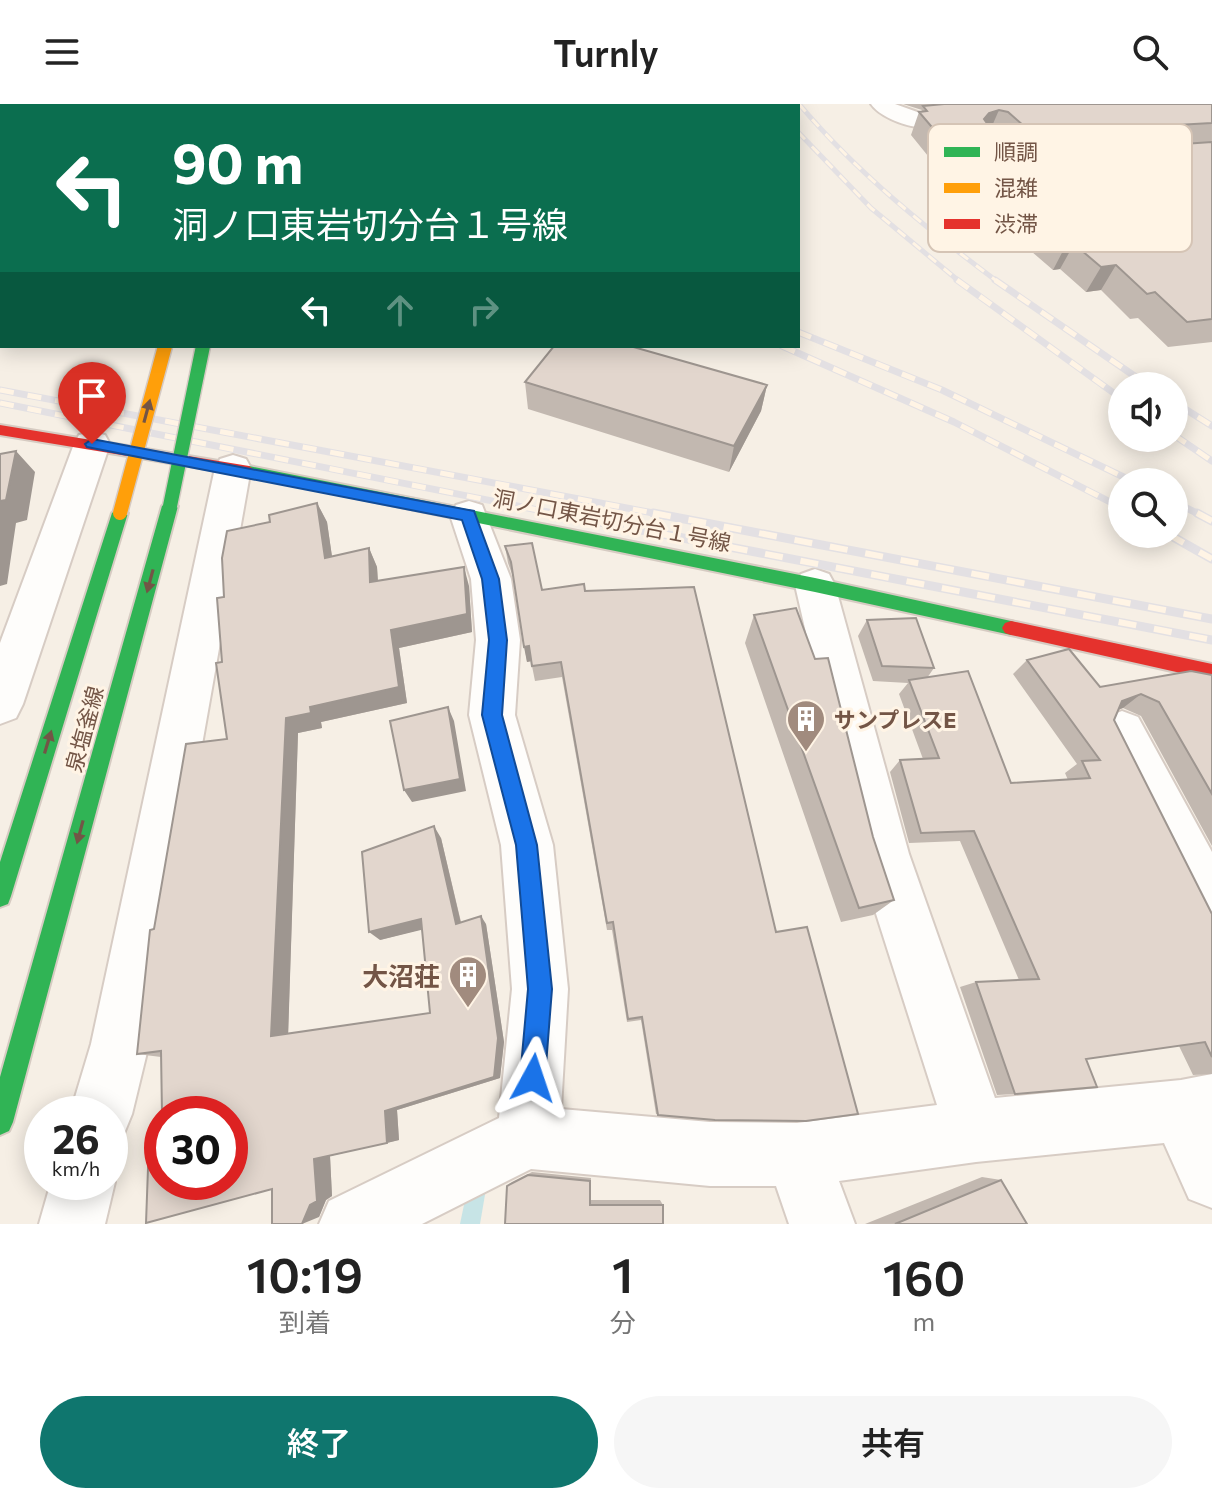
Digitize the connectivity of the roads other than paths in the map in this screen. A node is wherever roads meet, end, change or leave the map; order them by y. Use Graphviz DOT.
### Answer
graph roads {
  1 [pos="882,104"];
  2 [pos="991,113"];
  3 [pos="1192,155"];
  4 [pos="1212,155"];
  5 [pos="164,348"];
  6 [pos="203,348"];
  7 [pos="0,430"];
  8 [pos="92,444"];
  9 [pos="233,468"];
  10 [pos="469,515"];
  11 [pos="815,585"];
  12 [pos="8,656"];
  13 [pos="1212,672"];
  14 [pos="0,704"];
  15 [pos="1122,732"];
  16 [pos="0,896"];
  17 [pos="1212,906"];
  18 [pos="106,1096"];
  19 [pos="1196,1108"];
  20 [pos="0,1122"];
  21 [pos="976,1131"];
  22 [pos="528,1137"];
  23 [pos="797,1155"];
  24 [pos="1212,1176"];
  25 [pos="78,1200"];
  26 [pos="72,1224"];
  27 [pos="352,1224"];
  28 [pos="822,1224"];
  1 -- 2 [label="street"];
  3 -- 4 [label="street"];
  16 -- 5 [label="main road, 泉塩釜線, one-way, bridge"];
  6 -- 20 [label="main road, 泉塩釜線, one-way, bridge"];
  7 -- 8 [label="main road, 洞ノ口東岩切分台１号線"];
  8 -- 9 [label="main road, 洞ノ口東岩切分台１号線"];
  8 -- 12 [label="street"];
  9 -- 10 [label="main road, 洞ノ口東岩切分台１号線"];
  9 -- 18 [label="street"];
  10 -- 11 [label="main road, 洞ノ口東岩切分台１号線"];
  10 -- 22 [label="street"];
  11 -- 13 [label="main road, 洞ノ口東岩切分台１号線"];
  11 -- 21 [label="street"];
  12 -- 14 [label="street"];
  15 -- 17 [label="street"];
  19 -- 21 [label="street"];
  19 -- 24 [label="street"];
  21 -- 23 [label="street"];
  22 -- 23 [label="street"];
  22 -- 27 [label="street"];
  23 -- 28 [label="street"];
  25 -- 26 [label="street"];
}
